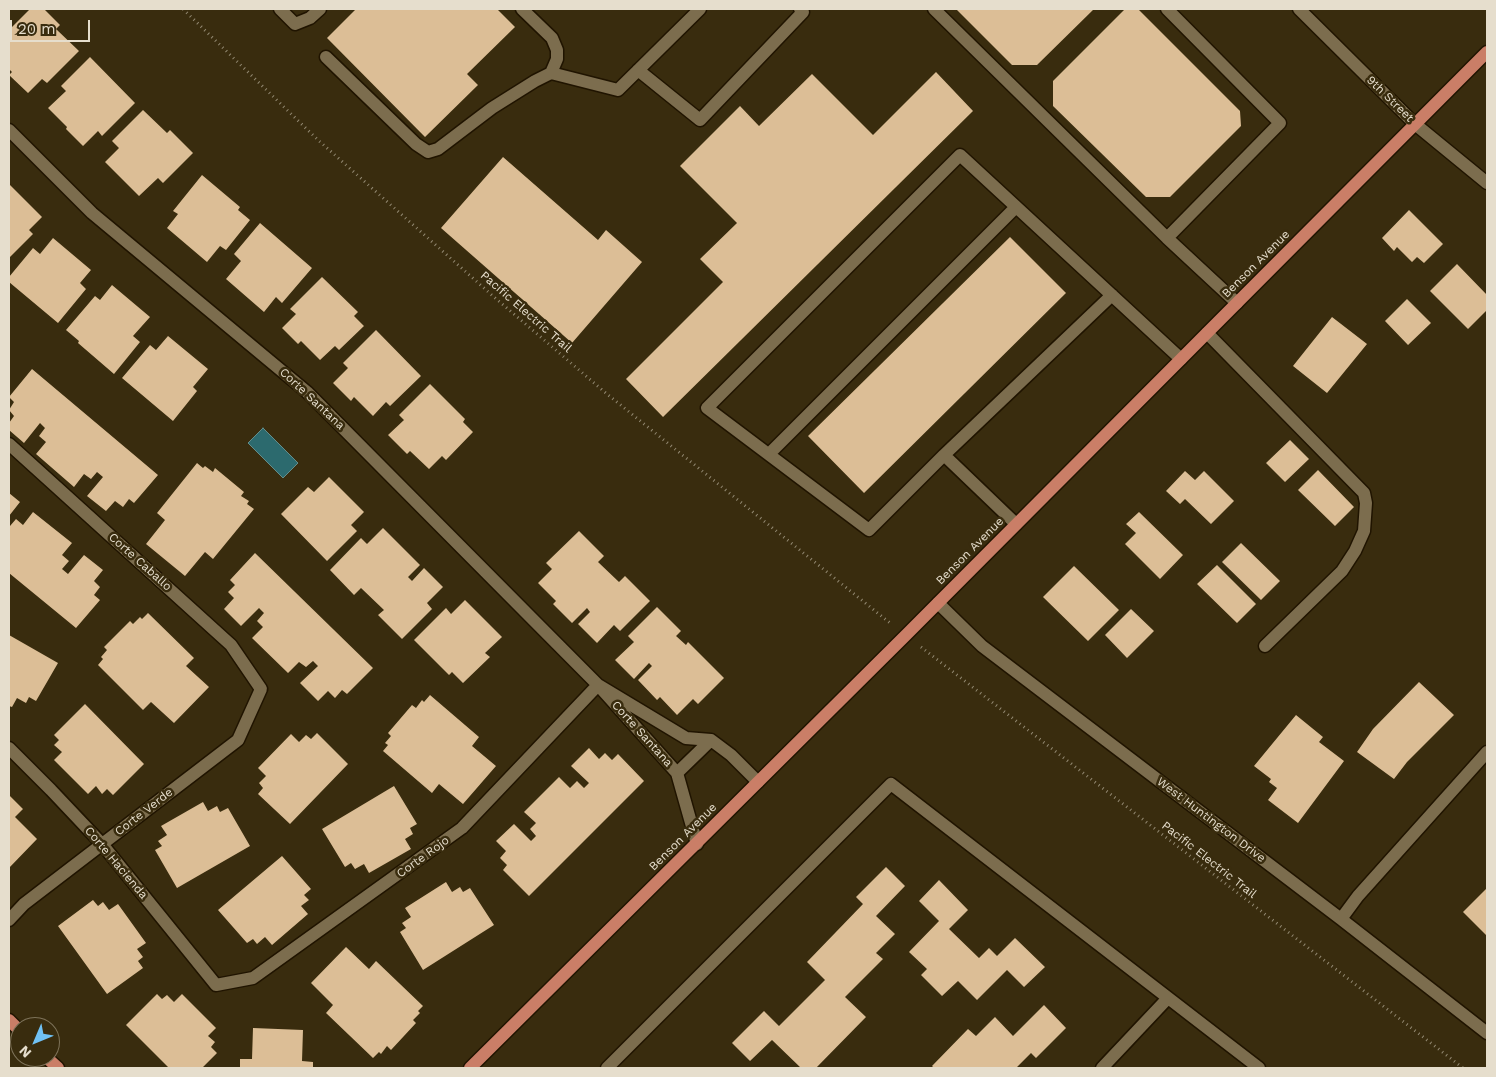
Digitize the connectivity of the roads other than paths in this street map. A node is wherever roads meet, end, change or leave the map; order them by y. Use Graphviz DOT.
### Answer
graph roads {
  1 [pos="280,9"];
  2 [pos="320,9"];
  3 [pos="522,9"];
  4 [pos="700,9"];
  5 [pos="800,9"];
  6 [pos="934,9"];
  7 [pos="1167,9"];
  8 [pos="1299,9"];
  9 [pos="1487,52"];
  10 [pos="326,58"];
  11 [pos="638,70"];
  12 [pos="551,73"];
  13 [pos="1415,124"];
  14 [pos="9,130"];
  15 [pos="1487,183"];
  16 [pos="1016,207"];
  17 [pos="1167,238"];
  18 [pos="1112,295"];
  19 [pos="1237,303"];
  20 [pos="1207,333"];
  21 [pos="1181,359"];
  22 [pos="9,444"];
  23 [pos="769,454"];
  24 [pos="944,455"];
  25 [pos="1016,524"];
  26 [pos="938,603"];
  27 [pos="1265,646"];
  28 [pos="598,685"];
  29 [pos="262,689"];
  30 [pos="711,740"];
  31 [pos="9,748"];
  32 [pos="1487,752"];
  33 [pos="677,773"];
  34 [pos="758,782"];
  35 [pos="102,844"];
  36 [pos="697,844"];
  37 [pos="1341,919"];
  38 [pos="9,920"];
  39 [pos="216,985"];
  40 [pos="1168,998"];
  41 [pos="1487,1033"];
  42 [pos="470,1068"];
  43 [pos="607,1068"];
  44 [pos="1102,1068"];
  45 [pos="1258,1068"];
  1 -- 2 [label="street"];
  3 -- 12 [label="street"];
  4 -- 11 [label="street"];
  5 -- 11 [label="street"];
  6 -- 17 [label="street"];
  7 -- 17 [label="street"];
  8 -- 13 [label="street, 9th Street"];
  9 -- 13 [label="main road, Benson Avenue"];
  10 -- 12 [label="street"];
  11 -- 12 [label="street"];
  13 -- 15 [label="street, 9th Street"];
  13 -- 19 [label="main road, Benson Avenue"];
  14 -- 28 [label="street, Corte Santana"];
  16 -- 18 [label="street"];
  16 -- 23 [label="street"];
  16 -- 23 [label="street"];
  17 -- 19 [label="street"];
  18 -- 21 [label="street"];
  18 -- 24 [label="street"];
  19 -- 20 [label="main road, Benson Avenue"];
  20 -- 21 [label="main road, Benson Avenue"];
  20 -- 27 [label="street"];
  21 -- 25 [label="main road, Benson Avenue"];
  22 -- 29 [label="street, Corte Caballo"];
  23 -- 24 [label="street"];
  24 -- 25 [label="street"];
  25 -- 26 [label="main road, Benson Avenue"];
  26 -- 34 [label="main road, Benson Avenue"];
  26 -- 37 [label="street, West Huntington Drive"];
  28 -- 30 [label="street, Corte Santana"];
  28 -- 33 [label="street, Corte Santana"];
  28 -- 39 [label="street, Corte Rojo"];
  29 -- 35 [label="street, Corte Verde"];
  30 -- 33 [label="street"];
  30 -- 34 [label="street"];
  31 -- 35 [label="street, Corte Hacienda"];
  32 -- 37 [label="street"];
  33 -- 36 [label="street, Corte Santana"];
  34 -- 36 [label="main road, Benson Avenue"];
  35 -- 38 [label="street, Corte Verde"];
  35 -- 39 [label="street, Corte Hacienda"];
  36 -- 42 [label="main road, Benson Avenue"];
  37 -- 41 [label="street, West Huntington Drive"];
  40 -- 43 [label="street"];
  40 -- 44 [label="street"];
  40 -- 45 [label="street"];
}
